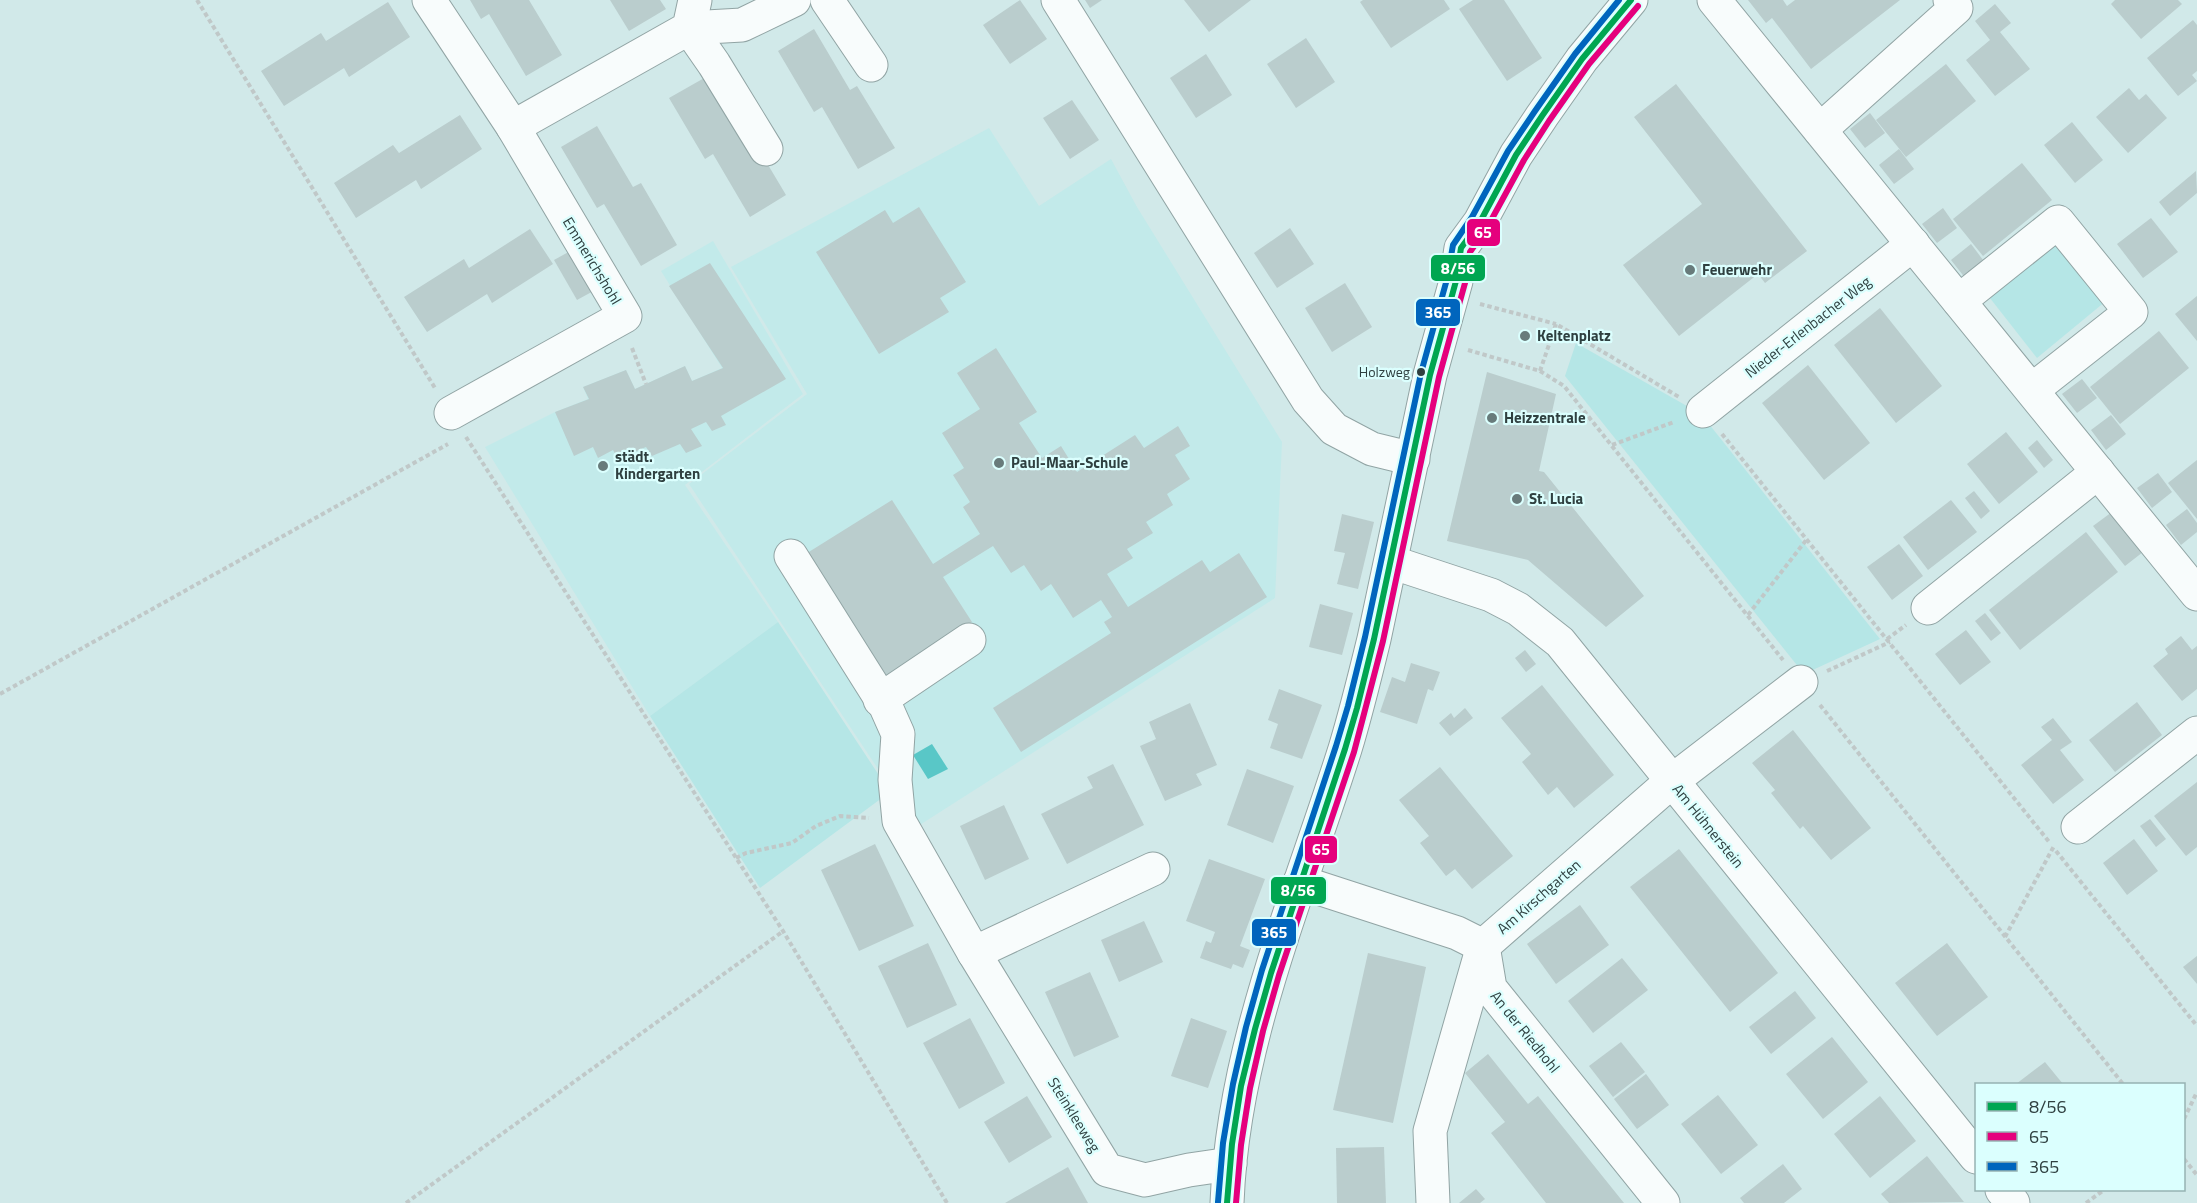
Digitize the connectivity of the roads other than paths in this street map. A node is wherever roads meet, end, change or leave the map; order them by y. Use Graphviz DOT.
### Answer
graph roads {
  1 [pos="429,0"];
  2 [pos="795,0"];
  3 [pos="827,0"];
  4 [pos="1058,0"];
  5 [pos="1631,0"];
  6 [pos="1714,0"];
  7 [pos="1950,0"];
  8 [pos="692,14"];
  9 [pos="871,65"];
  10 [pos="513,127"];
  11 [pos="1820,130"];
  12 [pos="766,149"];
  13 [pos="1913,244"];
  14 [pos="1959,301"];
  15 [pos="2032,390"];
  16 [pos="1703,411"];
  17 [pos="458,423"];
  18 [pos="1413,459"];
  19 [pos="2097,472"];
  20 [pos="792,556"];
  21 [pos="1391,562"];
  22 [pos="2192,578"];
  23 [pos="1928,608"];
  24 [pos="969,640"];
  25 [pos="1801,682"];
  26 [pos="880,700"];
  27 [pos="2197,733"];
  28 [pos="1672,781"];
  29 [pos="2078,827"];
  30 [pos="1153,869"];
  31 [pos="1300,882"];
  32 [pos="1483,946"];
  33 [pos="974,953"];
  34 [pos="1975,1156"];
  35 [pos="1230,1164"];
  36 [pos="2003,1191"];
  37 [pos="1227,1203"];
  38 [pos="1433,1203"];
  39 [pos="1664,1203"];
  40 [pos="2013,1203"];
  1 -- 10 [label="street, Emmerichshohl"];
  2 -- 8 [label="street"];
  3 -- 9 [label="street"];
  4 -- 18 [label="street"];
  5 -- 18 [label="street"];
  6 -- 11 [label="street"];
  7 -- 11 [label="street"];
  8 -- 10 [label="street"];
  8 -- 12 [label="street"];
  10 -- 17 [label="street, Emmerichshohl"];
  11 -- 13 [label="street"];
  13 -- 14 [label="street"];
  13 -- 16 [label="street, Nieder-Erlenbacher Weg"];
  14 -- 15 [label="street"];
  14 -- 15 [label="street"];
  15 -- 19 [label="street"];
  18 -- 21 [label="street"];
  19 -- 22 [label="street"];
  19 -- 23 [label="street"];
  20 -- 26 [label="street"];
  21 -- 28 [label="street, Am Hühnerstein"];
  21 -- 31 [label="street"];
  24 -- 26 [label="street"];
  25 -- 28 [label="street, Am Kirschgarten"];
  26 -- 33 [label="street, Steinkleeweg"];
  27 -- 29 [label="street"];
  28 -- 32 [label="street, Am Kirschgarten"];
  28 -- 34 [label="street, Am Hühnerstein"];
  30 -- 33 [label="street"];
  31 -- 32 [label="street"];
  31 -- 35 [label="street"];
  32 -- 38 [label="street, Am Kirschgarten"];
  32 -- 39 [label="street, An der Riedhohl"];
  33 -- 35 [label="street, Steinkleeweg"];
  35 -- 37 [label="street"];
  36 -- 40 [label="street"];
}
